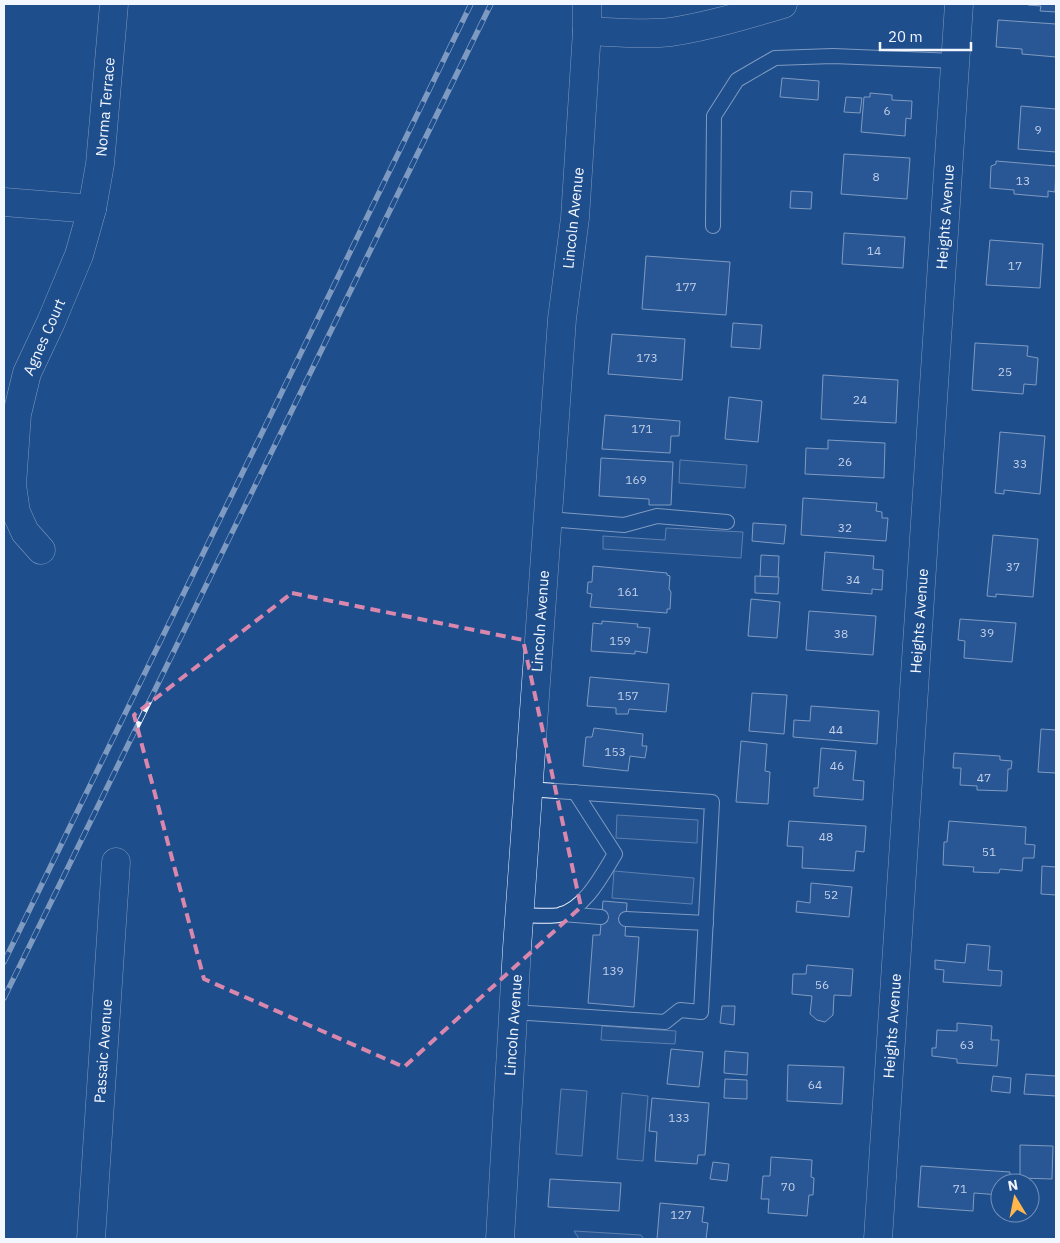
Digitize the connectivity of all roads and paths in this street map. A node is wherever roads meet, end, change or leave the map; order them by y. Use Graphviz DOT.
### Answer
graph roads {
  1 [pos="114,4"];
  2 [pos="587,4"];
  3 [pos="783,4"];
  4 [pos="959,4"];
  5 [pos="587,31"];
  6 [pos="955,61"];
  7 [pos="4,202"];
  8 [pos="92,209"];
  9 [pos="713,226"];
  10 [pos="548,519"];
  11 [pos="727,522"];
  12 [pos="41,550"];
  13 [pos="528,789"];
  14 [pos="576,792"];
  15 [pos="116,862"];
  16 [pos="520,914"];
  17 [pos="562,914"];
  18 [pos="601,917"];
  19 [pos="626,919"];
  20 [pos="706,924"];
  21 [pos="513,1012"];
  22 [pos="91,1239"];
  23 [pos="500,1239"];
  24 [pos="878,1239"];
  1 -- 8 [label="street, Norma Terrace"];
  2 -- 5 [label="street, Lincoln Avenue"];
  3 -- 5 [label="street"];
  4 -- 6 [label="street, Heights Avenue"];
  5 -- 10 [label="street, Lincoln Avenue"];
  6 -- 9 [label="lane"];
  6 -- 24 [label="street, Heights Avenue"];
  7 -- 8 [label="street"];
  8 -- 12 [label="street, Agnes Court"];
  10 -- 11 [label="lane"];
  10 -- 13 [label="street, Lincoln Avenue"];
  13 -- 14 [label="lane"];
  13 -- 16 [label="street, Lincoln Avenue"];
  14 -- 17 [label="lane"];
  14 -- 20 [label="lane"];
  15 -- 22 [label="street, Passaic Avenue"];
  16 -- 17 [label="lane"];
  16 -- 21 [label="street, Lincoln Avenue"];
  17 -- 18 [label="lane"];
  19 -- 20 [label="lane"];
  20 -- 21 [label="lane"];
  21 -- 23 [label="street, Lincoln Avenue"];
}
